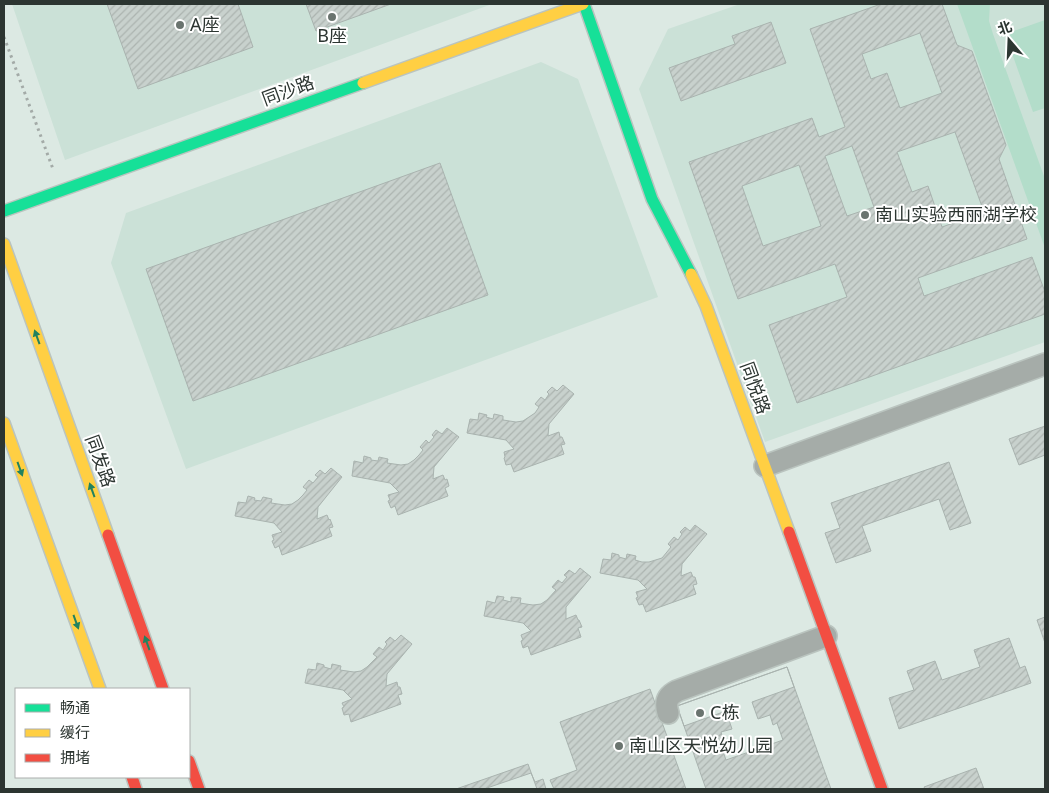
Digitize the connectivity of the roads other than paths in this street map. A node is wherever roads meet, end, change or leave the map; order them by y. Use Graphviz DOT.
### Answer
graph roads {
  1 [pos="584,4"];
  2 [pos="4,211"];
  3 [pos="4,244"];
  4 [pos="1045,364"];
  5 [pos="4,423"];
  6 [pos="765,466"];
  7 [pos="826,636"];
  8 [pos="100,688"];
  9 [pos="163,688"];
  10 [pos="668,713"];
  11 [pos="190,764"];
  12 [pos="199,789"];
  13 [pos="882,789"];
  1 -- 2 [label="street, 同沙路"];
  1 -- 6 [label="street, 同悦路"];
  9 -- 3 [label="street, 同发路, one-way"];
  4 -- 6 [label="street"];
  5 -- 8 [label="street, one-way"];
  6 -- 7 [label="street, 同悦路"];
  7 -- 10 [label="street"];
  7 -- 13 [label="street, 同悦路"];
  11 -- 12 [label="street"];
}
